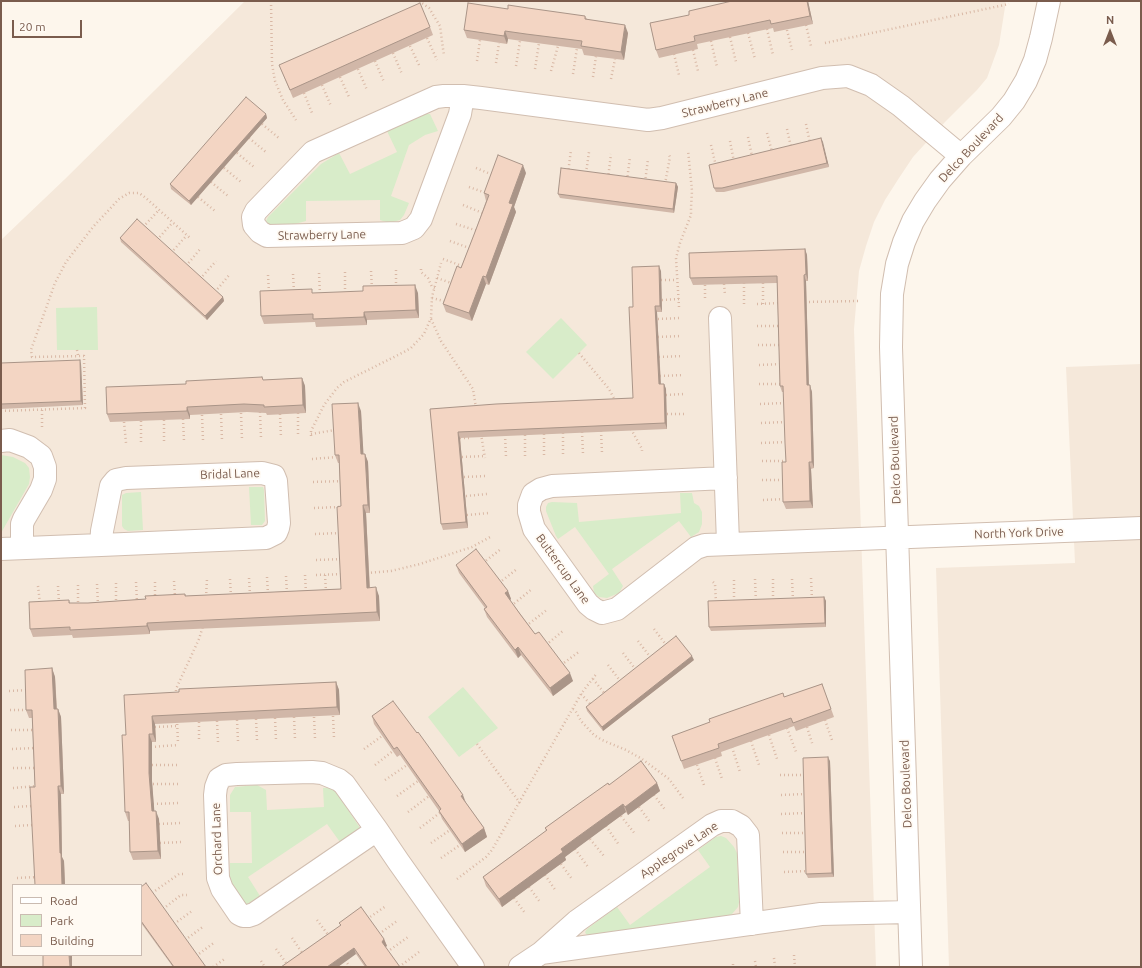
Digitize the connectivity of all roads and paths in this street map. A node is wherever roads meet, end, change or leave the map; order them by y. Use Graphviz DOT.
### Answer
graph roads {
  1 [pos="271,1"];
  2 [pos="419,1"];
  3 [pos="1049,1"];
  4 [pos="1009,4"];
  5 [pos="806,25"];
  6 [pos="767,29"];
  7 [pos="787,30"];
  8 [pos="748,33"];
  9 [pos="730,37"];
  10 [pos="427,38"];
  11 [pos="480,40"];
  12 [pos="520,41"];
  13 [pos="711,41"];
  14 [pos="499,43"];
  15 [pos="539,43"];
  16 [pos="825,43"];
  17 [pos="410,46"];
  18 [pos="558,46"];
  19 [pos="811,46"];
  20 [pos="577,48"];
  21 [pos="693,50"];
  22 [pos="792,50"];
  23 [pos="393,54"];
  24 [pos="674,54"];
  25 [pos="773,55"];
  26 [pos="444,56"];
  27 [pos="596,56"];
  28 [pos="614,58"];
  29 [pos="754,58"];
  30 [pos="437,60"];
  31 [pos="375,61"];
  32 [pos="477,61"];
  33 [pos="736,62"];
  34 [pos="496,63"];
  35 [pos="516,66"];
  36 [pos="420,67"];
  37 [pos="717,67"];
  38 [pos="358,69"];
  39 [pos="535,69"];
  40 [pos="551,71"];
  41 [pos="698,71"];
  42 [pos="402,74"];
  43 [pos="573,74"];
  44 [pos="679,75"];
  45 [pos="340,77"];
  46 [pos="593,77"];
  47 [pos="611,79"];
  48 [pos="384,82"];
  49 [pos="322,85"];
  50 [pos="367,90"];
  51 [pos="304,93"];
  52 [pos="463,96"];
  53 [pos="349,97"];
  54 [pos="331,106"];
  55 [pos="312,113"];
  56 [pos="296,120"];
  57 [pos="262,124"];
  58 [pos="806,124"];
  59 [pos="787,129"];
  60 [pos="767,133"];
  61 [pos="748,137"];
  62 [pos="250,138"];
  63 [pos="280,139"];
  64 [pos="730,141"];
  65 [pos="711,145"];
  66 [pos="811,145"];
  67 [pos="792,149"];
  68 [pos="571,150"];
  69 [pos="688,150"];
  70 [pos="589,152"];
  71 [pos="237,153"];
  72 [pos="267,153"];
  73 [pos="611,154"];
  74 [pos="772,154"];
  75 [pos="669,155"];
  76 [pos="962,156"];
  77 [pos="630,157"];
  78 [pos="648,159"];
  79 [pos="753,159"];
  80 [pos="735,163"];
  81 [pos="254,167"];
  82 [pos="224,168"];
  83 [pos="476,168"];
  84 [pos="717,168"];
  85 [pos="568,173"];
  86 [pos="496,176"];
  87 [pos="586,176"];
  88 [pos="608,178"];
  89 [pos="627,181"];
  90 [pos="211,182"];
  91 [pos="241,182"];
  92 [pos="645,183"];
  93 [pos="664,185"];
  94 [pos="469,187"];
  95 [pos="489,195"];
  96 [pos="228,196"];
  97 [pos="198,197"];
  98 [pos="463,205"];
  99 [pos="159,210"];
  100 [pos="215,211"];
  101 [pos="488,215"];
  102 [pos="173,222"];
  103 [pos="456,224"];
  104 [pos="143,227"];
  105 [pos="481,232"];
  106 [pos="187,235"];
  107 [pos="190,238"];
  108 [pos="158,240"];
  109 [pos="450,241"];
  110 [pos="202,248"];
  111 [pos="474,250"];
  112 [pos="171,253"];
  113 [pos="443,259"];
  114 [pos="216,261"];
  115 [pos="442,263"];
  116 [pos="186,266"];
  117 [pos="468,268"];
  118 [pos="421,269"];
  119 [pos="396,270"];
  120 [pos="371,271"];
  121 [pos="345,272"];
  122 [pos="319,273"];
  123 [pos="230,274"];
  124 [pos="293,274"];
  125 [pos="268,275"];
  126 [pos="437,278"];
  127 [pos="200,279"];
  128 [pos="661,280"];
  129 [pos="678,280"];
  130 [pos="744,283"];
  131 [pos="763,283"];
  132 [pos="456,285"];
  133 [pos="705,285"];
  134 [pos="435,288"];
  135 [pos="214,292"];
  136 [pos="372,294"];
  137 [pos="397,294"];
  138 [pos="294,298"];
  139 [pos="432,298"];
  140 [pos="269,299"];
  141 [pos="679,299"];
  142 [pos="346,300"];
  143 [pos="662,300"];
  144 [pos="320,301"];
  145 [pos="859,301"];
  146 [pos="449,303"];
  147 [pos="783,303"];
  148 [pos="802,303"];
  149 [pos="744,304"];
  150 [pos="757,304"];
  151 [pos="763,304"];
  152 [pos="679,307"];
  153 [pos="713,312"];
  154 [pos="431,318"];
  155 [pos="658,318"];
  156 [pos="680,318"];
  157 [pos="757,326"];
  158 [pos="781,326"];
  159 [pos="681,336"];
  160 [pos="658,337"];
  161 [pos="758,345"];
  162 [pos="781,345"];
  163 [pos="77,350"];
  164 [pos="580,353"];
  165 [pos="78,356"];
  166 [pos="683,356"];
  167 [pos="659,357"];
  168 [pos="782,364"];
  169 [pos="758,365"];
  170 [pos="684,375"];
  171 [pos="660,376"];
  172 [pos="759,384"];
  173 [pos="782,384"];
  174 [pos="685,394"];
  175 [pos="666,395"];
  176 [pos="786,403"];
  177 [pos="618,404"];
  178 [pos="760,404"];
  179 [pos="42,410"];
  180 [pos="1,411"];
  181 [pos="477,411"];
  182 [pos="260,412"];
  183 [pos="241,413"];
  184 [pos="221,414"];
  185 [pos="280,414"];
  186 [pos="298,414"];
  187 [pos="667,414"];
  188 [pos="687,414"];
  189 [pos="202,415"];
  190 [pos="183,419"];
  191 [pos="164,420"];
  192 [pos="141,421"];
  193 [pos="124,422"];
  194 [pos="787,422"];
  195 [pos="628,423"];
  196 [pos="760,423"];
  197 [pos="336,430"];
  198 [pos="480,431"];
  199 [pos="601,431"];
  200 [pos="582,432"];
  201 [pos="563,433"];
  202 [pos="41,434"];
  203 [pos="524,434"];
  204 [pos="544,434"];
  205 [pos="505,435"];
  206 [pos="298,437"];
  207 [pos="481,437"];
  208 [pos="261,438"];
  209 [pos="280,438"];
  210 [pos="460,438"];
  211 [pos="242,439"];
  212 [pos="203,440"];
  213 [pos="222,440"];
  214 [pos="1,441"];
  215 [pos="184,441"];
  216 [pos="164,442"];
  217 [pos="787,442"];
  218 [pos="141,443"];
  219 [pos="761,443"];
  220 [pos="126,444"];
  221 [pos="642,451"];
  222 [pos="602,453"];
  223 [pos="583,454"];
  224 [pos="563,455"];
  225 [pos="525,456"];
  226 [pos="544,456"];
  227 [pos="337,457"];
  228 [pos="506,457"];
  229 [pos="462,458"];
  230 [pos="312,459"];
  231 [pos="762,461"];
  232 [pos="788,461"];
  233 [pos="486,476"];
  234 [pos="464,477"];
  235 [pos="726,478"];
  236 [pos="762,480"];
  237 [pos="785,480"];
  238 [pos="343,481"];
  239 [pos="313,482"];
  240 [pos="488,494"];
  241 [pos="466,496"];
  242 [pos="763,500"];
  243 [pos="786,500"];
  244 [pos="344,507"];
  245 [pos="314,508"];
  246 [pos="489,513"];
  247 [pos="467,515"];
  248 [pos="1141,528"];
  249 [pos="341,533"];
  250 [pos="315,534"];
  251 [pos="492,536"];
  252 [pos="898,538"];
  253 [pos="728,543"];
  254 [pos="101,545"];
  255 [pos="11,549"];
  256 [pos="501,549"];
  257 [pos="343,559"];
  258 [pos="316,560"];
  259 [pos="483,563"];
  260 [pos="517,569"];
  261 [pos="364,573"];
  262 [pos="345,574"];
  263 [pos="305,575"];
  264 [pos="316,575"];
  265 [pos="325,575"];
  266 [pos="286,576"];
  267 [pos="267,577"];
  268 [pos="230,578"];
  269 [pos="249,578"];
  270 [pos="792,578"];
  271 [pos="811,578"];
  272 [pos="207,579"];
  273 [pos="755,579"];
  274 [pos="773,579"];
  275 [pos="734,580"];
  276 [pos="174,581"];
  277 [pos="136,582"];
  278 [pos="155,582"];
  279 [pos="713,582"];
  280 [pos="116,583"];
  281 [pos="498,583"];
  282 [pos="97,584"];
  283 [pos="78,585"];
  284 [pos="38,586"];
  285 [pos="58,586"];
  286 [pos="532,589"];
  287 [pos="206,598"];
  288 [pos="326,598"];
  289 [pos="306,599"];
  290 [pos="268,600"];
  291 [pos="287,600"];
  292 [pos="250,601"];
  293 [pos="231,602"];
  294 [pos="812,602"];
  295 [pos="175,603"];
  296 [pos="773,603"];
  297 [pos="793,603"];
  298 [pos="156,604"];
  299 [pos="756,604"];
  300 [pos="716,605"];
  301 [pos="734,605"];
  302 [pos="510,606"];
  303 [pos="137,608"];
  304 [pos="59,609"];
  305 [pos="117,609"];
  306 [pos="548,609"];
  307 [pos="40,610"];
  308 [pos="98,610"];
  309 [pos="78,611"];
  310 [pos="204,622"];
  311 [pos="526,626"];
  312 [pos="654,629"];
  313 [pos="564,630"];
  314 [pos="638,641"];
  315 [pos="546,645"];
  316 [pos="668,648"];
  317 [pos="580,650"];
  318 [pos="623,653"];
  319 [pos="652,660"];
  320 [pos="561,665"];
  321 [pos="608,665"];
  322 [pos="637,672"];
  323 [pos="597,674"];
  324 [pos="593,679"];
  325 [pos="622,684"];
  326 [pos="29,690"];
  327 [pos="9,691"];
  328 [pos="581,694"];
  329 [pos="607,696"];
  330 [pos="176,701"];
  331 [pos="593,707"];
  332 [pos="573,709"];
  333 [pos="10,710"];
  334 [pos="29,710"];
  335 [pos="177,714"];
  336 [pos="333,716"];
  337 [pos="314,717"];
  338 [pos="275,718"];
  339 [pos="294,718"];
  340 [pos="256,719"];
  341 [pos="237,720"];
  342 [pos="825,720"];
  343 [pos="217,721"];
  344 [pos="199,722"];
  345 [pos="177,726"];
  346 [pos="155,727"];
  347 [pos="806,727"];
  348 [pos="787,728"];
  349 [pos="11,730"];
  350 [pos="35,730"];
  351 [pos="769,735"];
  352 [pos="382,736"];
  353 [pos="315,738"];
  354 [pos="334,738"];
  355 [pos="295,739"];
  356 [pos="257,740"];
  357 [pos="276,740"];
  358 [pos="832,740"];
  359 [pos="238,741"];
  360 [pos="751,741"];
  361 [pos="200,742"];
  362 [pos="218,742"];
  363 [pos="477,744"];
  364 [pos="813,746"];
  365 [pos="151,747"];
  366 [pos="732,747"];
  367 [pos="36,748"];
  368 [pos="12,749"];
  369 [pos="364,749"];
  370 [pos="394,751"];
  371 [pos="796,752"];
  372 [pos="715,758"];
  373 [pos="777,759"];
  374 [pos="152,765"];
  375 [pos="179,765"];
  376 [pos="374,765"];
  377 [pos="407,765"];
  378 [pos="697,765"];
  379 [pos="759,765"];
  380 [pos="13,768"];
  381 [pos="37,768"];
  382 [pos="740,772"];
  383 [pos="804,775"];
  384 [pos="780,776"];
  385 [pos="722,779"];
  386 [pos="385,780"];
  387 [pos="418,780"];
  388 [pos="153,784"];
  389 [pos="179,784"];
  390 [pos="704,785"];
  391 [pos="38,786"];
  392 [pos="14,788"];
  393 [pos="781,794"];
  394 [pos="805,794"];
  395 [pos="654,795"];
  396 [pos="397,796"];
  397 [pos="429,796"];
  398 [pos="683,798"];
  399 [pos="520,803"];
  400 [pos="154,804"];
  401 [pos="180,804"];
  402 [pos="33,806"];
  403 [pos="14,807"];
  404 [pos="639,807"];
  405 [pos="666,811"];
  406 [pos="408,812"];
  407 [pos="441,812"];
  408 [pos="806,813"];
  409 [pos="781,814"];
  410 [pos="621,816"];
  411 [pos="650,822"];
  412 [pos="181,823"];
  413 [pos="159,824"];
  414 [pos="34,825"];
  415 [pos="15,826"];
  416 [pos="606,826"];
  417 [pos="420,828"];
  418 [pos="376,830"];
  419 [pos="450,830"];
  420 [pos="782,833"];
  421 [pos="806,833"];
  422 [pos="635,834"];
  423 [pos="590,838"];
  424 [pos="182,842"];
  425 [pos="160,843"];
  426 [pos="431,843"];
  427 [pos="460,845"];
  428 [pos="619,845"];
  429 [pos="575,849"];
  430 [pos="783,852"];
  431 [pos="807,852"];
  432 [pos="604,856"];
  433 [pos="442,858"];
  434 [pos="561,864"];
  435 [pos="588,867"];
  436 [pos="808,871"];
  437 [pos="784,872"];
  438 [pos="183,874"];
  439 [pos="545,875"];
  440 [pos="38,877"];
  441 [pos="18,878"];
  442 [pos="457,879"];
  443 [pos="572,879"];
  444 [pos="529,887"];
  445 [pos="556,891"];
  446 [pos="152,893"];
  447 [pos="187,895"];
  448 [pos="514,898"];
  449 [pos="540,902"];
  450 [pos="386,906"];
  451 [pos="163,909"];
  452 [pos="192,910"];
  453 [pos="909,912"];
  454 [pos="525,913"];
  455 [pos="367,919"];
  456 [pos="317,920"];
  457 [pos="397,921"];
  458 [pos="577,921"];
  459 [pos="174,924"];
  460 [pos="752,924"];
  461 [pos="204,926"];
  462 [pos="378,934"];
  463 [pos="408,937"];
  464 [pos="292,938"];
  465 [pos="330,938"];
  466 [pos="185,940"];
  467 [pos="215,942"];
  468 [pos="587,948"];
  469 [pos="276,949"];
  470 [pos="387,952"];
  471 [pos="419,952"];
  472 [pos="541,953"];
  473 [pos="342,955"];
  474 [pos="794,955"];
  475 [pos="196,956"];
  476 [pos="226,958"];
  477 [pos="306,958"];
  478 [pos="774,958"];
  479 [pos="261,961"];
  480 [pos="755,961"];
  481 [pos="213,967"];
  482 [pos="265,967"];
  483 [pos="289,967"];
  484 [pos="350,967"];
  485 [pos="399,967"];
  486 [pos="473,967"];
  487 [pos="520,967"];
  488 [pos="756,967"];
  489 [pos="775,967"];
  490 [pos="795,967"];
  491 [pos="911,967"];
  1 -- 56 [label="path"];
  2 -- 26 [label="path"];
  3 -- 76 [label="street, Delco Boulevard"];
  4 -- 16 [label="path"];
  5 -- 19 [label="path"];
  6 -- 25 [label="path"];
  7 -- 22 [label="path"];
  8 -- 29 [label="path"];
  9 -- 33 [label="path"];
  10 -- 30 [label="path"];
  11 -- 32 [label="path"];
  12 -- 35 [label="path"];
  13 -- 37 [label="path"];
  14 -- 34 [label="path"];
  15 -- 39 [label="path"];
  17 -- 36 [label="path"];
  18 -- 40 [label="path"];
  20 -- 43 [label="path"];
  21 -- 41 [label="path"];
  23 -- 42 [label="path"];
  24 -- 44 [label="path"];
  27 -- 46 [label="path"];
  28 -- 47 [label="path"];
  31 -- 48 [label="path"];
  38 -- 50 [label="path"];
  45 -- 53 [label="path"];
  49 -- 54 [label="path"];
  51 -- 55 [label="path"];
  52 -- 52 [label="street, Strawberry Lane"];
  52 -- 76 [label="street, Strawberry Lane"];
  57 -- 63 [label="path"];
  58 -- 66 [label="path"];
  59 -- 67 [label="path"];
  60 -- 74 [label="path"];
  61 -- 79 [label="path"];
  62 -- 72 [label="path"];
  64 -- 80 [label="path"];
  65 -- 84 [label="path"];
  68 -- 85 [label="path"];
  69 -- 129 [label="path"];
  70 -- 87 [label="path"];
  71 -- 81 [label="path"];
  73 -- 88 [label="path"];
  75 -- 93 [label="path"];
  76 -- 252 [label="street, Delco Boulevard"];
  77 -- 89 [label="path"];
  78 -- 92 [label="path"];
  82 -- 91 [label="path"];
  83 -- 86 [label="path"];
  90 -- 96 [label="path"];
  94 -- 95 [label="path"];
  97 -- 100 [label="path"];
  98 -- 101 [label="path"];
  99 -- 102 [label="path"];
  99 -- 104 [label="path"];
  99 -- 165 [label="path"];
  102 -- 106 [label="path"];
  102 -- 108 [label="path"];
  103 -- 105 [label="path"];
  106 -- 107 [label="path"];
  106 -- 112 [label="path"];
  109 -- 111 [label="path"];
  110 -- 116 [label="path"];
  113 -- 117 [label="path"];
  114 -- 127 [label="path"];
  115 -- 126 [label="path"];
  118 -- 134 [label="path"];
  119 -- 137 [label="path"];
  120 -- 136 [label="path"];
  121 -- 142 [label="path"];
  122 -- 144 [label="path"];
  123 -- 135 [label="path"];
  124 -- 138 [label="path"];
  125 -- 140 [label="path"];
  126 -- 132 [label="path"];
  126 -- 134 [label="path"];
  128 -- 129 [label="path"];
  129 -- 141 [label="path"];
  130 -- 149 [label="path"];
  131 -- 151 [label="path"];
  133 -- 153 [label="path"];
  134 -- 139 [label="path"];
  139 -- 146 [label="path"];
  139 -- 154 [label="path"];
  141 -- 143 [label="path"];
  141 -- 152 [label="path"];
  145 -- 148 [label="path"];
  147 -- 151 [label="path"];
  150 -- 151 [label="path"];
  153 -- 235 [label="street"];
  154 -- 181 [label="path"];
  154 -- 197 [label="path"];
  155 -- 156 [label="path"];
  157 -- 158 [label="path"];
  159 -- 160 [label="path"];
  161 -- 162 [label="path"];
  163 -- 165 [label="path"];
  164 -- 177 [label="path"];
  165 -- 179 [label="path"];
  166 -- 167 [label="path"];
  168 -- 169 [label="path"];
  170 -- 171 [label="path"];
  172 -- 173 [label="path"];
  174 -- 175 [label="path"];
  176 -- 178 [label="path"];
  179 -- 180 [label="path"];
  179 -- 202 [label="path"];
  182 -- 208 [label="path"];
  183 -- 211 [label="path"];
  184 -- 213 [label="path"];
  185 -- 209 [label="path"];
  186 -- 206 [label="path"];
  187 -- 188 [label="path"];
  189 -- 212 [label="path"];
  190 -- 215 [label="path"];
  191 -- 216 [label="path"];
  192 -- 218 [label="path"];
  193 -- 220 [label="path"];
  194 -- 196 [label="path"];
  195 -- 221 [label="path"];
  198 -- 207 [label="path"];
  199 -- 222 [label="path"];
  200 -- 223 [label="path"];
  201 -- 224 [label="path"];
  203 -- 225 [label="path"];
  204 -- 226 [label="path"];
  205 -- 228 [label="path"];
  207 -- 210 [label="path"];
  207 -- 229 [label="path"];
  214 -- 255 [label="street"];
  217 -- 219 [label="path"];
  227 -- 230 [label="path"];
  231 -- 232 [label="path"];
  233 -- 234 [label="path"];
  235 -- 253 [label="street"];
  235 -- 253 [label="street, Buttercup Lane"];
  236 -- 237 [label="path"];
  238 -- 239 [label="path"];
  240 -- 241 [label="path"];
  242 -- 243 [label="path"];
  244 -- 245 [label="path"];
  246 -- 247 [label="path"];
  248 -- 252 [label="street, North York Drive"];
  249 -- 250 [label="path"];
  251 -- 261 [label="path"];
  252 -- 253 [label="street, Buttercup Lane"];
  252 -- 453 [label="street, Delco Boulevard"];
  254 -- 254 [label="street, Bridal Lane"];
  254 -- 255 [label="street, Bridal Lane"];
  256 -- 259 [label="path"];
  257 -- 258 [label="path"];
  260 -- 281 [label="path"];
  262 -- 265 [label="path"];
  263 -- 289 [label="path"];
  264 -- 265 [label="path"];
  265 -- 288 [label="path"];
  266 -- 291 [label="path"];
  267 -- 290 [label="path"];
  268 -- 293 [label="path"];
  269 -- 292 [label="path"];
  270 -- 297 [label="path"];
  271 -- 294 [label="path"];
  272 -- 287 [label="path"];
  273 -- 299 [label="path"];
  274 -- 296 [label="path"];
  275 -- 301 [label="path"];
  276 -- 295 [label="path"];
  277 -- 303 [label="path"];
  278 -- 298 [label="path"];
  279 -- 300 [label="path"];
  280 -- 305 [label="path"];
  282 -- 308 [label="path"];
  283 -- 309 [label="path"];
  284 -- 307 [label="path"];
  285 -- 304 [label="path"];
  286 -- 302 [label="path"];
  306 -- 311 [label="path"];
  310 -- 330 [label="path"];
  312 -- 316 [label="path"];
  313 -- 315 [label="path"];
  314 -- 319 [label="path"];
  317 -- 320 [label="path"];
  318 -- 322 [label="path"];
  321 -- 325 [label="path"];
  323 -- 324 [label="path"];
  324 -- 328 [label="path"];
  324 -- 329 [label="path"];
  326 -- 327 [label="path"];
  328 -- 331 [label="path"];
  328 -- 332 [label="path"];
  332 -- 398 [label="path"];
  332 -- 399 [label="path"];
  333 -- 334 [label="path"];
  335 -- 345 [label="path"];
  336 -- 354 [label="path"];
  337 -- 353 [label="path"];
  338 -- 357 [label="path"];
  339 -- 355 [label="path"];
  340 -- 356 [label="path"];
  341 -- 359 [label="path"];
  342 -- 358 [label="path"];
  343 -- 362 [label="path"];
  344 -- 361 [label="path"];
  345 -- 346 [label="path"];
  345 -- 365 [label="path"];
  347 -- 364 [label="path"];
  348 -- 371 [label="path"];
  349 -- 350 [label="path"];
  351 -- 373 [label="path"];
  352 -- 369 [label="path"];
  360 -- 379 [label="path"];
  363 -- 399 [label="path"];
  366 -- 382 [label="path"];
  367 -- 368 [label="path"];
  370 -- 376 [label="path"];
  372 -- 385 [label="path"];
  374 -- 375 [label="path"];
  377 -- 386 [label="path"];
  378 -- 390 [label="path"];
  380 -- 381 [label="path"];
  383 -- 384 [label="path"];
  387 -- 396 [label="path"];
  388 -- 389 [label="path"];
  391 -- 392 [label="path"];
  393 -- 394 [label="path"];
  395 -- 405 [label="path"];
  397 -- 406 [label="path"];
  399 -- 442 [label="path"];
  400 -- 401 [label="path"];
  402 -- 403 [label="path"];
  404 -- 411 [label="path"];
  407 -- 417 [label="path"];
  408 -- 409 [label="path"];
  410 -- 422 [label="path"];
  412 -- 413 [label="path"];
  414 -- 415 [label="path"];
  416 -- 428 [label="path"];
  418 -- 418 [label="street, Orchard Lane"];
  418 -- 486 [label="street, Orchard Lane"];
  419 -- 426 [label="path"];
  420 -- 421 [label="path"];
  423 -- 432 [label="path"];
  424 -- 425 [label="path"];
  427 -- 433 [label="path"];
  429 -- 435 [label="path"];
  430 -- 431 [label="path"];
  434 -- 443 [label="path"];
  436 -- 437 [label="path"];
  438 -- 446 [label="path"];
  439 -- 445 [label="path"];
  440 -- 441 [label="path"];
  444 -- 449 [label="path"];
  447 -- 451 [label="path"];
  448 -- 454 [label="path"];
  450 -- 455 [label="path"];
  452 -- 459 [label="path"];
  453 -- 460 [label="street, Applegrove Lane"];
  453 -- 491 [label="street, Delco Boulevard"];
  456 -- 465 [label="path"];
  457 -- 462 [label="path"];
  458 -- 460 [label="street, Applegrove Lane"];
  458 -- 468 [label="street"];
  458 -- 472 [label="street, Applegrove Lane"];
  460 -- 468 [label="street, Applegrove Lane"];
  461 -- 466 [label="path"];
  463 -- 470 [label="path"];
  464 -- 477 [label="path"];
  467 -- 475 [label="path"];
  468 -- 472 [label="street, Applegrove Lane"];
  469 -- 483 [label="path"];
  471 -- 485 [label="path"];
  472 -- 487 [label="street, Applegrove Lane"];
  473 -- 484 [label="path"];
  474 -- 490 [label="path"];
  476 -- 481 [label="path"];
  478 -- 489 [label="path"];
  479 -- 482 [label="path"];
  480 -- 488 [label="path"];
}
